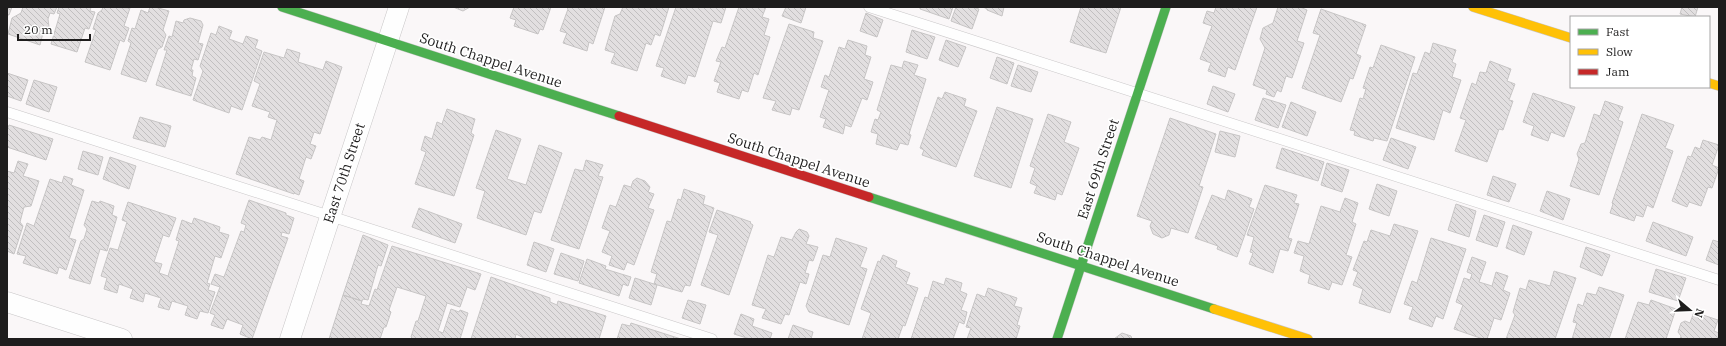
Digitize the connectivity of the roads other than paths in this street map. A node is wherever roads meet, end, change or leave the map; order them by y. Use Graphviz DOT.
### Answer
graph roads {
  1 [pos="282,7"];
  2 [pos="399,7"];
  3 [pos="869,7"];
  4 [pos="1166,7"];
  5 [pos="1473,7"];
  6 [pos="1570,38"];
  7 [pos="388,41"];
  8 [pos="1137,94"];
  9 [pos="7,112"];
  10 [pos="330,216"];
  11 [pos="1081,266"];
  12 [pos="1719,280"];
  13 [pos="7,302"];
  14 [pos="122,339"];
  15 [pos="290,339"];
  16 [pos="712,339"];
  17 [pos="1057,339"];
  18 [pos="1308,339"];
  1 -- 7 [label="street, South Chappel Avenue"];
  2 -- 7 [label="street, East 70th Street"];
  3 -- 8 [label="lane"];
  4 -- 8 [label="street, East 69th Street"];
  5 -- 6 [label="street"];
  7 -- 10 [label="street, East 70th Street"];
  7 -- 11 [label="street, South Chappel Avenue"];
  8 -- 11 [label="street, East 69th Street"];
  8 -- 12 [label="lane"];
  9 -- 10 [label="lane"];
  10 -- 15 [label="street, East 70th Street"];
  10 -- 16 [label="lane"];
  11 -- 17 [label="street, East 69th Street"];
  11 -- 18 [label="street, South Chappel Avenue"];
  13 -- 14 [label="street"];
}
